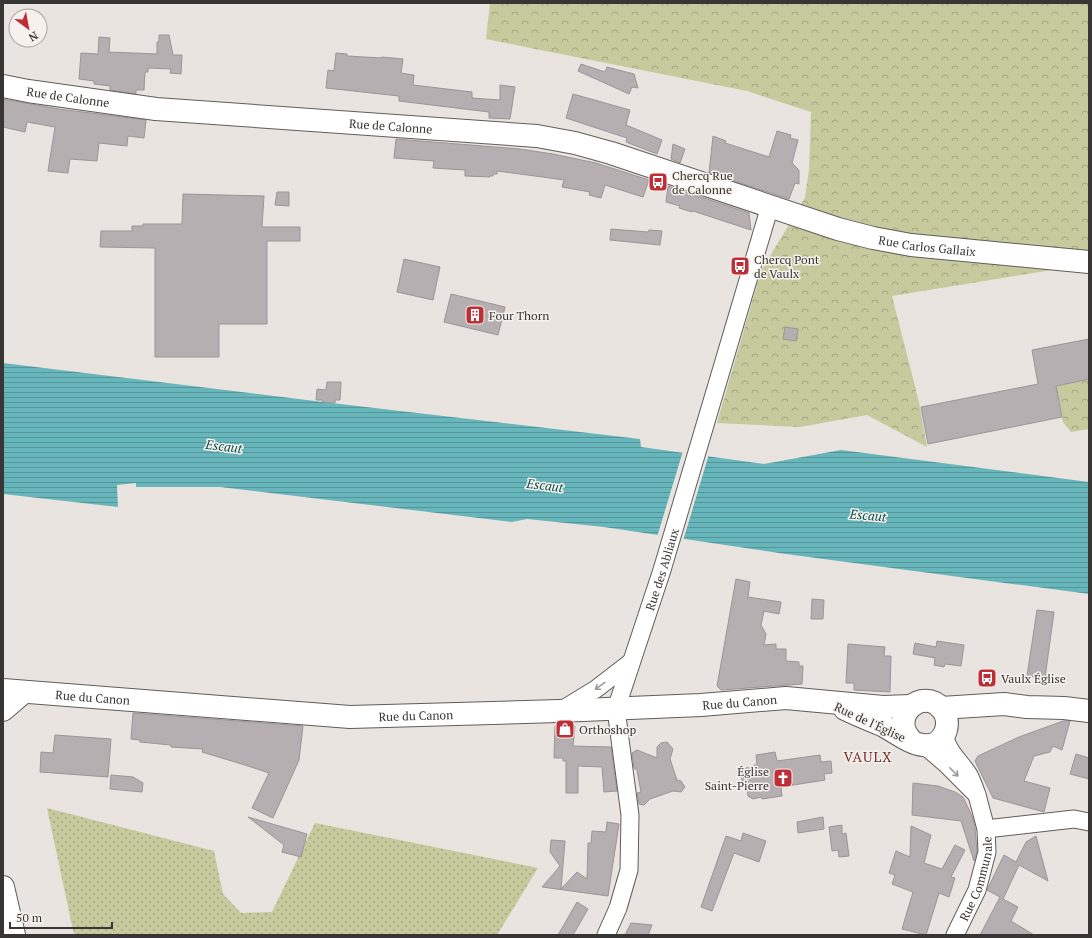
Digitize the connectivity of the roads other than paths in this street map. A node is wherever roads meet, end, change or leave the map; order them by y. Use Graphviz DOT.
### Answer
graph roads {
  1 [pos="3,86"];
  2 [pos="770,206"];
  3 [pos="1089,262"];
  4 [pos="631,662"];
  5 [pos="13,691"];
  6 [pos="829,703"];
  7 [pos="911,706"];
  8 [pos="616,709"];
  9 [pos="3,710"];
  10 [pos="559,711"];
  11 [pos="1089,711"];
  12 [pos="944,723"];
  13 [pos="918,743"];
  14 [pos="977,795"];
  15 [pos="1089,822"];
  16 [pos="986,829"];
  17 [pos="3,887"];
  18 [pos="14,935"];
  19 [pos="606,935"];
  20 [pos="955,935"];
  1 -- 2 [label="main road, Rue de Calonne"];
  2 -- 3 [label="main road, Rue Carlos Gallaix"];
  2 -- 4 [label="street, Rue des Abliaux"];
  4 -- 8 [label="street, Rue des Abliaux"];
  4 -- 10 [label="street, one-way"];
  5 -- 9 [label="main road"];
  5 -- 10 [label="main road, Rue du Canon"];
  6 -- 7 [label="main road"];
  6 -- 8 [label="main road, Rue du Canon"];
  6 -- 13 [label="main road, Rue de l'Église"];
  7 -- 12 [label="main road"];
  7 -- 13 [label="main road, Rue de l'Église"];
  8 -- 10 [label="main road, Rue du Canon"];
  8 -- 19 [label="street, Rue des Abliaux"];
  11 -- 12 [label="main road"];
  12 -- 13 [label="main road"];
  12 -- 14 [label="street, Rue Communale"];
  13 -- 14 [label="street, one-way"];
  14 -- 16 [label="street, Rue Communale"];
  15 -- 16 [label="street"];
  16 -- 20 [label="street, Rue Communale"];
  17 -- 18 [label="main road"];
}
